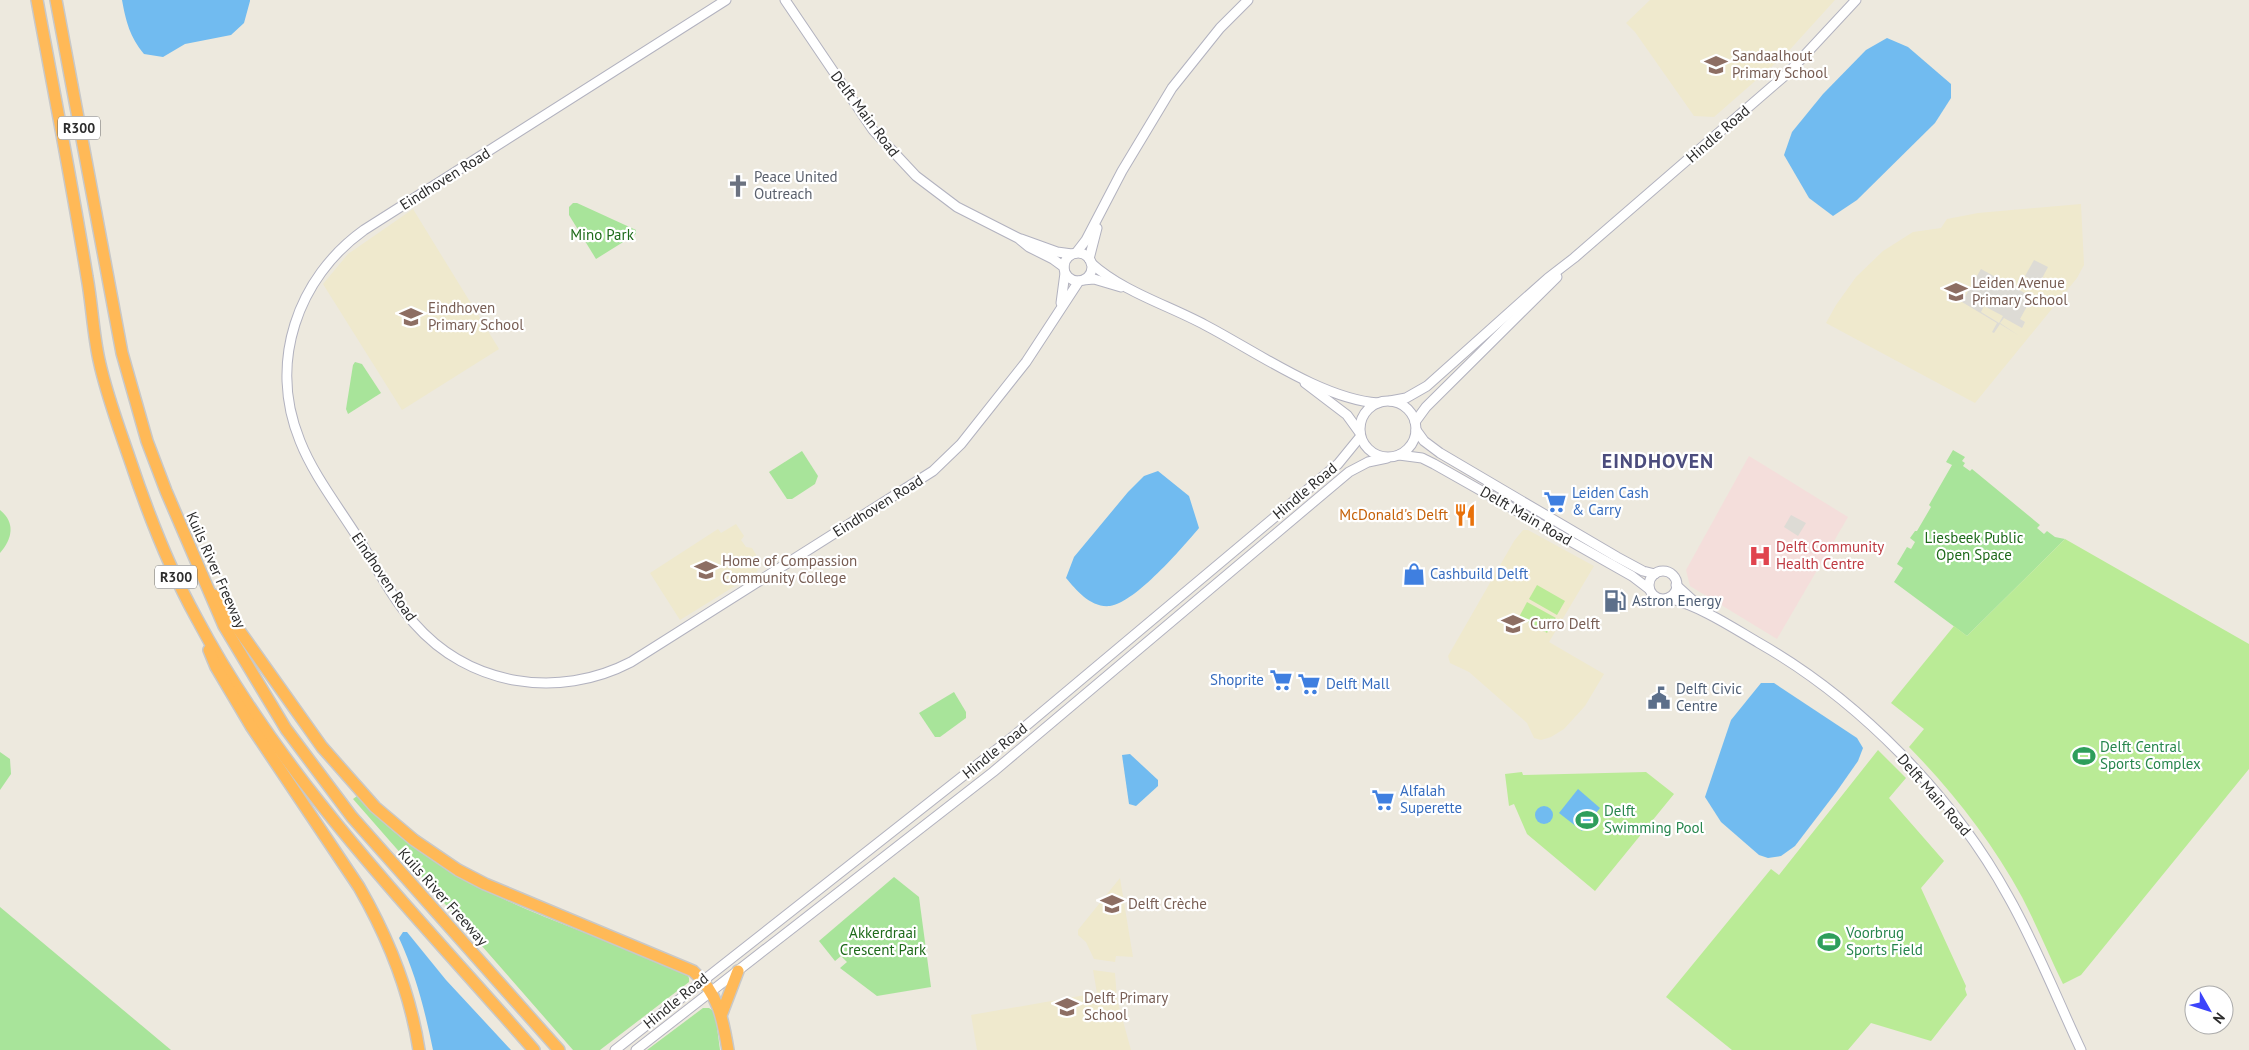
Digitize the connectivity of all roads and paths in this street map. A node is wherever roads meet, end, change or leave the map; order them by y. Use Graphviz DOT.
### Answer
graph roads {
  1 [pos="37,0"];
  2 [pos="56,0"];
  3 [pos="726,0"];
  4 [pos="784,0"];
  5 [pos="1248,0"];
  6 [pos="1855,1"];
  7 [pos="1099,218"];
  8 [pos="1018,238"];
  9 [pos="1074,254"];
  10 [pos="1574,258"];
  11 [pos="1090,261"];
  12 [pos="1064,270"];
  13 [pos="1081,280"];
  14 [pos="1138,293"];
  15 [pos="1060,308"];
  16 [pos="1297,377"];
  17 [pos="1390,401"];
  18 [pos="1378,403"];
  19 [pos="1416,426"];
  20 [pos="1360,435"];
  21 [pos="1399,455"];
  22 [pos="1387,458"];
  23 [pos="1655,574"];
  24 [pos="1676,585"];
  25 [pos="206,587"];
  26 [pos="1649,588"];
  27 [pos="1668,598"];
  28 [pos="1705,611"];
  29 [pos="207,637"];
  30 [pos="738,972"];
  31 [pos="702,981"];
  32 [pos="710,993"];
  33 [pos="722,1013"];
  34 [pos="419,1050"];
  35 [pos="534,1050"];
  36 [pos="559,1050"];
  37 [pos="615,1050"];
  38 [pos="636,1050"];
  39 [pos="728,1050"];
  40 [pos="2081,1050"];
  1 -- 29 [label="highway, R300"];
  2 -- 25 [label="highway, Kuils River Freeway / R300"];
  3 -- 15 [label="street, Eindhoven Road"];
  4 -- 8 [label="street, Delft Main Road"];
  5 -- 7 [label="street"];
  6 -- 10 [label="street, Hindle Road"];
  7 -- 9 [label="street"];
  7 -- 11 [label="street"];
  8 -- 9 [label="street, Delft Main Road"];
  8 -- 12 [label="street, Delft Main Road"];
  9 -- 11 [label="street"];
  9 -- 12 [label="street"];
  10 -- 17 [label="street, Hindle Road"];
  10 -- 19 [label="street, Hindle Road"];
  11 -- 13 [label="street"];
  11 -- 14 [label="street"];
  12 -- 13 [label="street"];
  12 -- 15 [label="street, Eindhoven Road"];
  13 -- 14 [label="street"];
  13 -- 15 [label="street, Eindhoven Road"];
  14 -- 16 [label="street"];
  16 -- 18 [label="street"];
  16 -- 20 [label="street"];
  17 -- 18 [label="street"];
  17 -- 19 [label="street"];
  18 -- 20 [label="street"];
  19 -- 21 [label="street"];
  19 -- 23 [label="street, Delft Main Road"];
  20 -- 22 [label="street"];
  20 -- 31 [label="street, Hindle Road"];
  21 -- 22 [label="street"];
  21 -- 26 [label="street, Delft Main Road"];
  22 -- 30 [label="street, Hindle Road"];
  23 -- 24 [label="street"];
  23 -- 26 [label="street"];
  24 -- 27 [label="street"];
  24 -- 28 [label="street, Delft Main Road"];
  25 -- 31 [label="highway"];
  25 -- 36 [label="highway, Kuils River Freeway / R300"];
  26 -- 27 [label="street"];
  27 -- 28 [label="street, Delft Main Road"];
  28 -- 40 [label="street, Delft Main Road"];
  29 -- 34 [label="highway"];
  29 -- 35 [label="highway, R300"];
  30 -- 32 [label="street, Hindle Road"];
  30 -- 33 [label="highway"];
  31 -- 32 [label="highway"];
  31 -- 37 [label="street, Hindle Road"];
  32 -- 33 [label="highway"];
  32 -- 38 [label="street, Hindle Road"];
  33 -- 39 [label="highway"];
}
